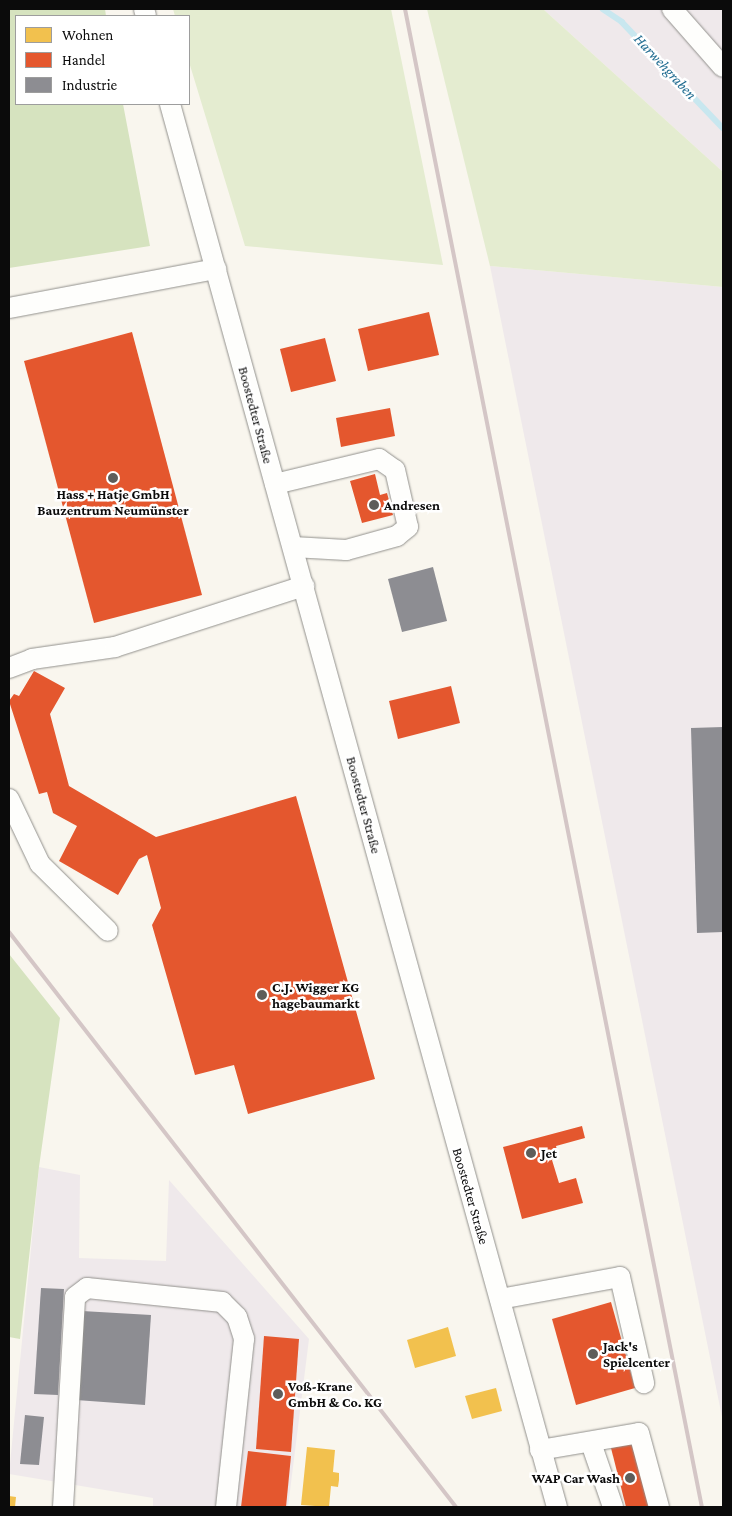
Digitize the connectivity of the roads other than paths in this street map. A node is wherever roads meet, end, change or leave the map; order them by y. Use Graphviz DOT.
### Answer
graph roads {
  1 [pos="672,9"];
  2 [pos="723,67"];
  3 [pos="170,105"];
  4 [pos="216,269"];
  5 [pos="9,308"];
  6 [pos="276,484"];
  7 [pos="293,548"];
  8 [pos="304,586"];
  9 [pos="9,668"];
  10 [pos="9,799"];
  11 [pos="108,931"];
  12 [pos="500,1299"];
  13 [pos="644,1383"];
  14 [pos="592,1443"];
  15 [pos="540,1450"];
  16 [pos="63,1507"];
  17 [pos="226,1507"];
  18 [pos="557,1507"];
  19 [pos="612,1507"];
  20 [pos="659,1507"];
  1 -- 2 [label="street"];
  3 -- 4 [label="street, Boostedter Straße"];
  4 -- 5 [label="street"];
  4 -- 6 [label="street, Boostedter Straße"];
  6 -- 7 [label="street, Boostedter Straße"];
  6 -- 7 [label="street"];
  7 -- 8 [label="street, Boostedter Straße"];
  8 -- 9 [label="street"];
  8 -- 12 [label="street, Boostedter Straße"];
  10 -- 11 [label="street"];
  12 -- 13 [label="street"];
  12 -- 15 [label="street, Boostedter Straße"];
  14 -- 15 [label="street"];
  14 -- 19 [label="street"];
  14 -- 20 [label="street"];
  15 -- 18 [label="street, Boostedter Straße"];
  16 -- 17 [label="street"];
}
